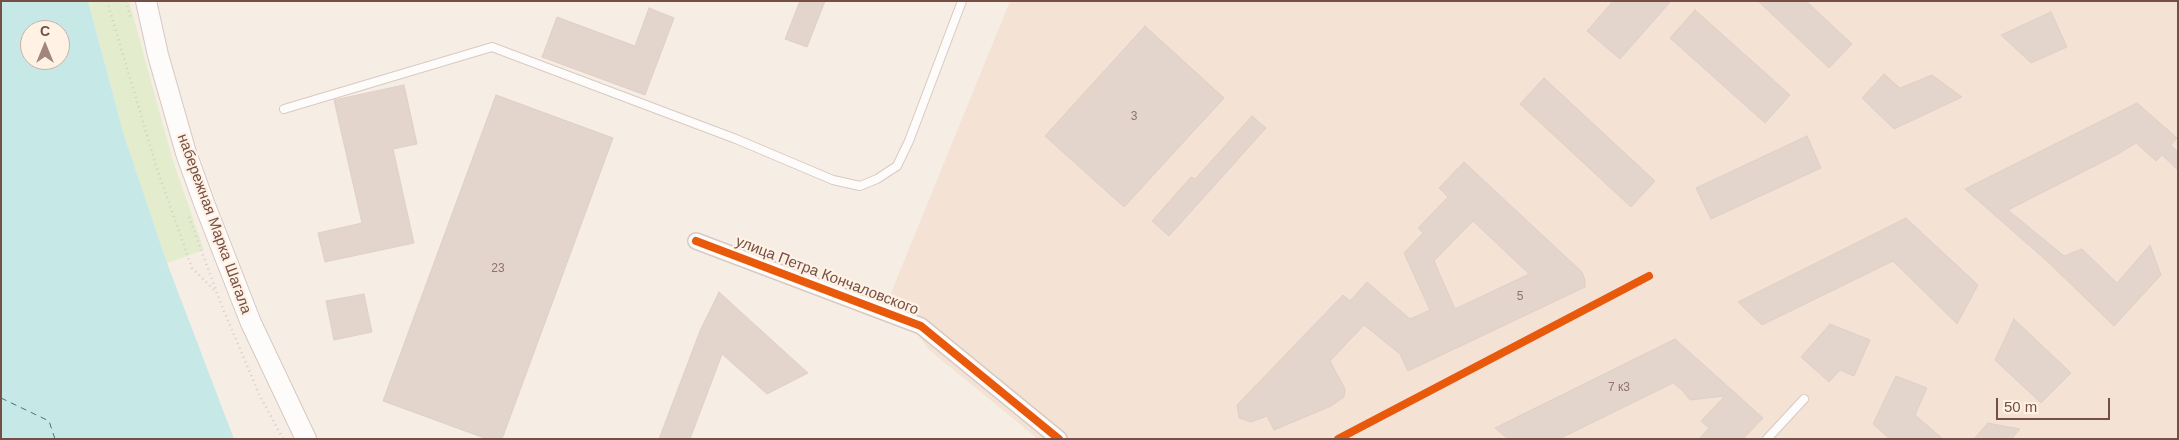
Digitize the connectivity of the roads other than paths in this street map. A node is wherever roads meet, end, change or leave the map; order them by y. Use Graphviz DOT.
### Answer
graph roads {
  1 [pos="146,1"];
  2 [pos="962,1"];
  3 [pos="284,110"];
  4 [pos="696,241"];
  5 [pos="1804,399"];
  6 [pos="306,439"];
  7 [pos="1060,439"];
  8 [pos="1768,439"];
  1 -- 6 [label="main road, набережная Марка Шагала"];
  2 -- 3 [label="lane"];
  4 -- 7 [label="street, улица Петра Кончаловского"];
  5 -- 8 [label="lane"];
}
